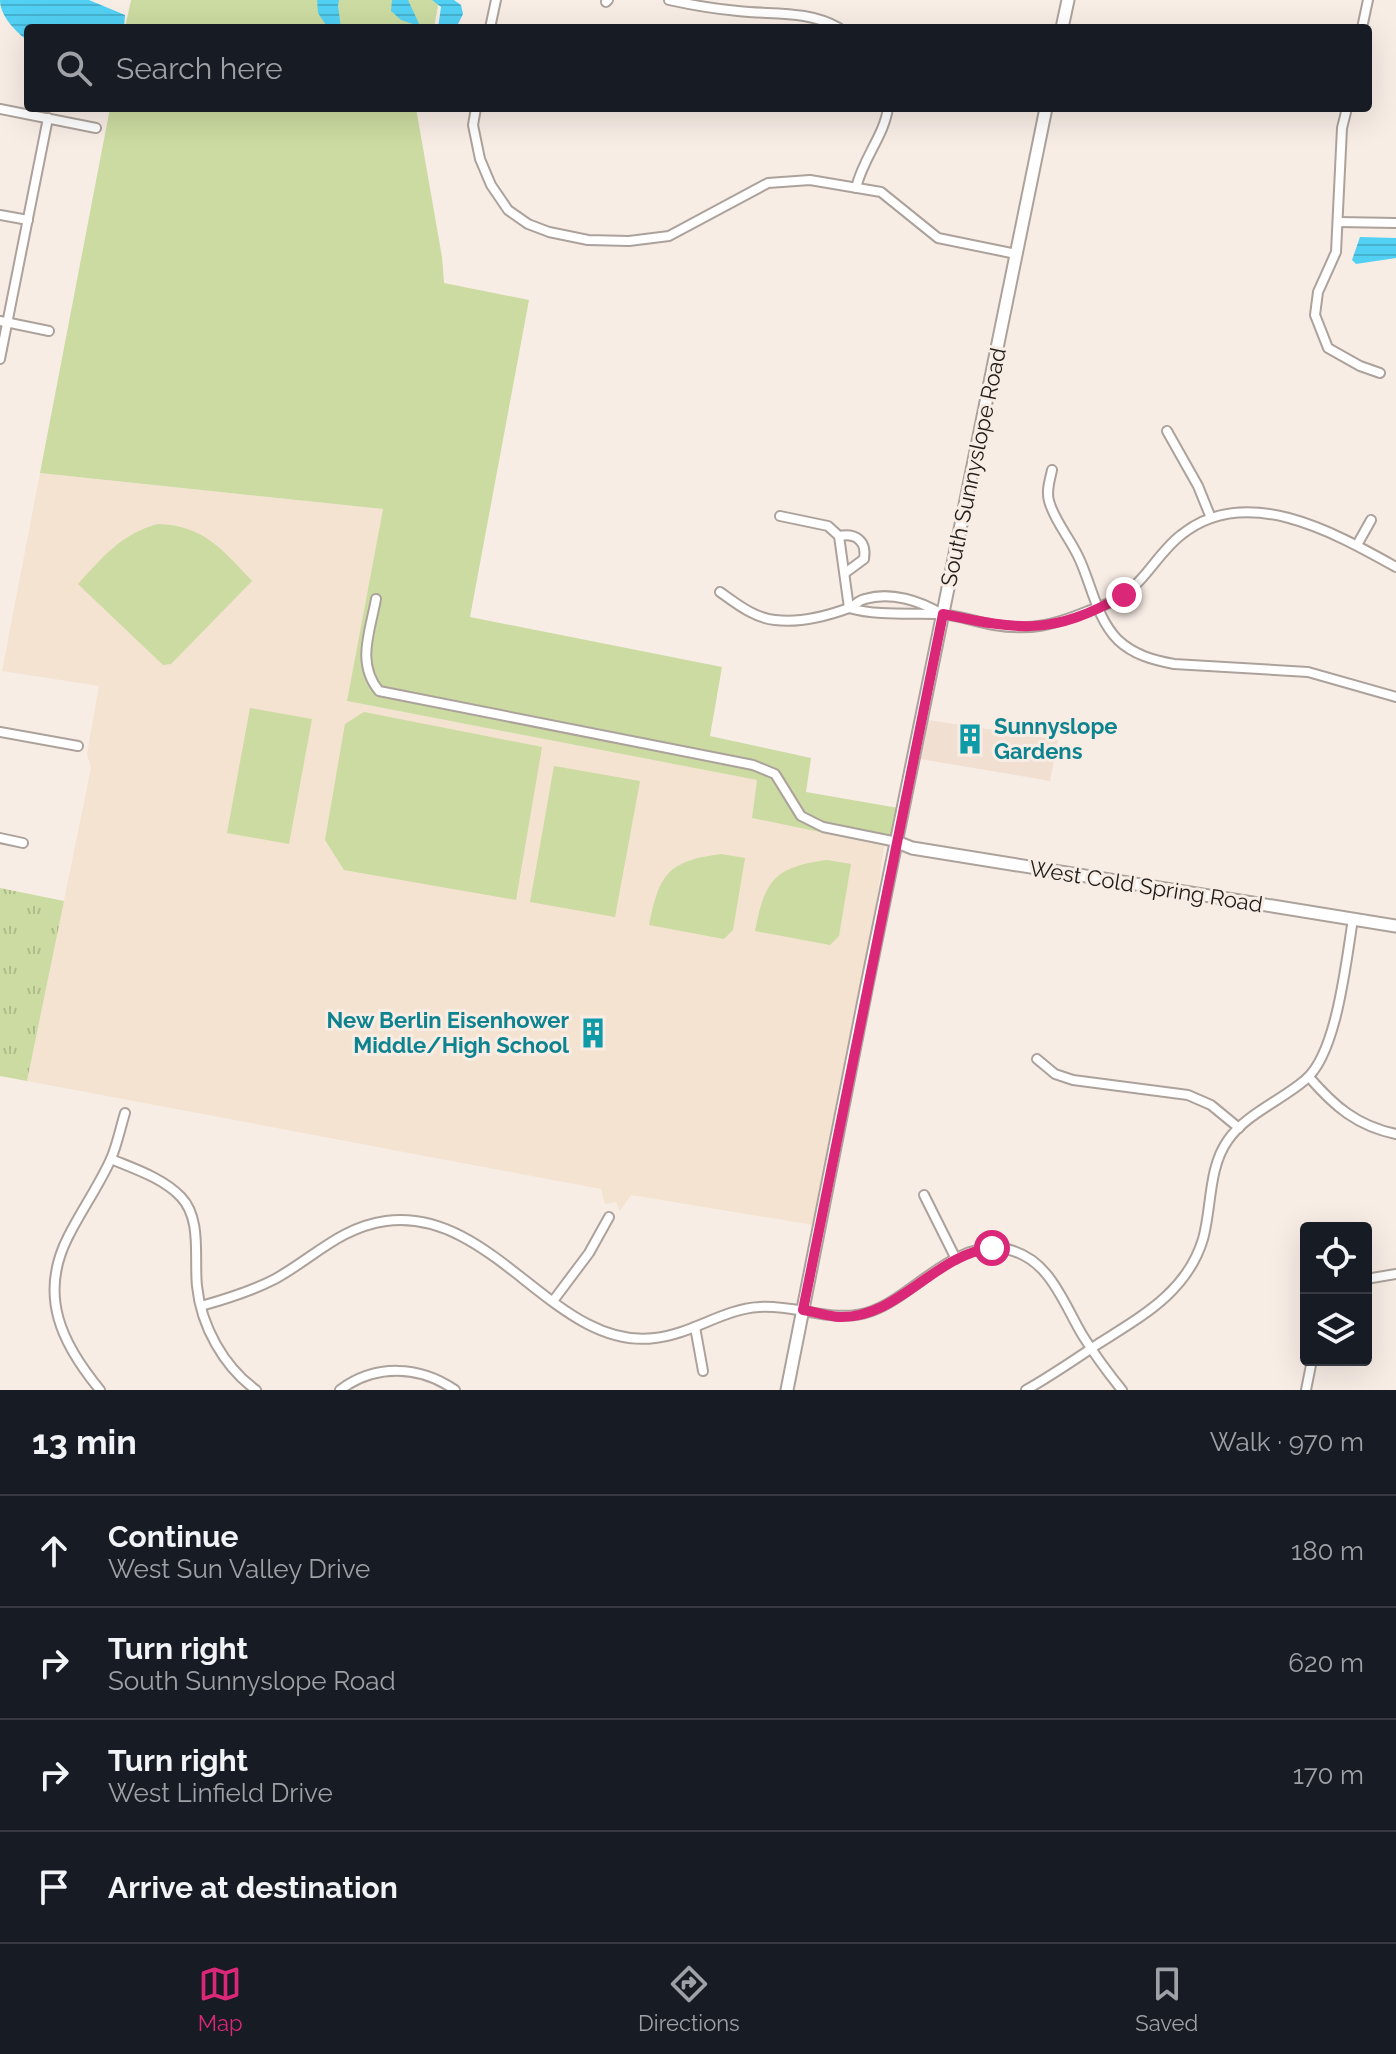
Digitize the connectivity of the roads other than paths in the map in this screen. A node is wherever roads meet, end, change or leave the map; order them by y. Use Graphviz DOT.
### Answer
graph roads {
  1 [pos="496,0"];
  2 [pos="669,0"];
  3 [pos="1068,0"];
  4 [pos="1368,0"];
  5 [pos="491,24"];
  6 [pos="831,24"];
  7 [pos="1063,24"];
  8 [pos="1363,24"];
  9 [pos="0,109"];
  10 [pos="475,112"];
  11 [pos="887,112"];
  12 [pos="1045,112"];
  13 [pos="1346,112"];
  14 [pos="48,118"];
  15 [pos="96,128"];
  16 [pos="856,188"];
  17 [pos="0,215"];
  18 [pos="28,220"];
  19 [pos="1338,222"];
  20 [pos="1396,223"];
  21 [pos="1016,254"];
  22 [pos="3,322"];
  23 [pos="49,331"];
  24 [pos="0,359"];
  25 [pos="1380,373"];
  26 [pos="1167,431"];
  27 [pos="1052,470"];
  28 [pos="780,516"];
  29 [pos="1211,518"];
  30 [pos="1371,520"];
  31 [pos="839,536"];
  32 [pos="1357,545"];
  33 [pos="1396,567"];
  34 [pos="845,573"];
  35 [pos="720,592"];
  36 [pos="376,599"];
  37 [pos="1099,607"];
  38 [pos="849,608"];
  39 [pos="943,614"];
  40 [pos="1396,697"];
  41 [pos="0,732"];
  42 [pos="78,746"];
  43 [pos="0,838"];
  44 [pos="897,842"];
  45 [pos="23,843"];
  46 [pos="1353,919"];
  47 [pos="1396,926"];
  48 [pos="1037,1059"];
  49 [pos="1309,1077"];
  50 [pos="125,1113"];
  51 [pos="1239,1128"];
  52 [pos="1396,1134"];
  53 [pos="111,1159"];
  54 [pos="924,1195"];
  55 [pos="609,1217"];
  56 [pos="956,1259"];
  57 [pos="1396,1274"];
  58 [pos="1372,1278"];
  59 [pos="553,1301"];
  60 [pos="201,1306"];
  61 [pos="803,1310"];
  62 [pos="695,1327"];
  63 [pos="1092,1349"];
  64 [pos="1311,1366"];
  65 [pos="703,1371"];
  66 [pos="100,1390"];
  67 [pos="256,1390"];
  68 [pos="340,1390"];
  69 [pos="455,1390"];
  70 [pos="787,1390"];
  71 [pos="1026,1390"];
  72 [pos="1122,1390"];
  73 [pos="1306,1390"];
  1 -- 5 [label="street"];
  2 -- 6 [label="street"];
  3 -- 7 [label="street"];
  4 -- 8 [label="street"];
  9 -- 14 [label="street"];
  10 -- 16 [label="street"];
  11 -- 16 [label="street"];
  12 -- 21 [label="street, South Sunnyslope Road"];
  13 -- 19 [label="street"];
  14 -- 15 [label="street"];
  14 -- 18 [label="street"];
  16 -- 21 [label="street"];
  17 -- 18 [label="street"];
  18 -- 22 [label="street"];
  19 -- 20 [label="street"];
  19 -- 25 [label="street"];
  21 -- 39 [label="street, South Sunnyslope Road"];
  22 -- 23 [label="street"];
  22 -- 24 [label="street"];
  26 -- 29 [label="street"];
  27 -- 37 [label="street"];
  28 -- 31 [label="street"];
  29 -- 32 [label="street"];
  29 -- 37 [label="street"];
  30 -- 32 [label="street"];
  31 -- 34 [label="street"];
  31 -- 34 [label="street"];
  32 -- 33 [label="street"];
  34 -- 38 [label="street"];
  35 -- 38 [label="street"];
  36 -- 44 [label="street"];
  37 -- 39 [label="street"];
  37 -- 40 [label="street"];
  38 -- 39 [label="street"];
  38 -- 39 [label="street"];
  39 -- 44 [label="street, South Sunnyslope Road"];
  41 -- 42 [label="street"];
  43 -- 45 [label="street"];
  44 -- 46 [label="street, West Cold Spring Road"];
  44 -- 61 [label="street, South Sunnyslope Road"];
  46 -- 47 [label="street, West Cold Spring Road"];
  46 -- 49 [label="street"];
  48 -- 51 [label="street"];
  49 -- 51 [label="street"];
  49 -- 52 [label="street"];
  50 -- 53 [label="street"];
  51 -- 63 [label="street"];
  53 -- 60 [label="street"];
  53 -- 66 [label="street"];
  54 -- 56 [label="street"];
  55 -- 59 [label="street"];
  56 -- 61 [label="street"];
  56 -- 63 [label="street"];
  57 -- 58 [label="street"];
  59 -- 60 [label="street"];
  59 -- 62 [label="street"];
  60 -- 67 [label="street"];
  61 -- 62 [label="street"];
  61 -- 70 [label="street, South Sunnyslope Road"];
  62 -- 65 [label="street"];
  63 -- 71 [label="street"];
  63 -- 72 [label="street"];
  64 -- 73 [label="street"];
  68 -- 69 [label="street"];
}
